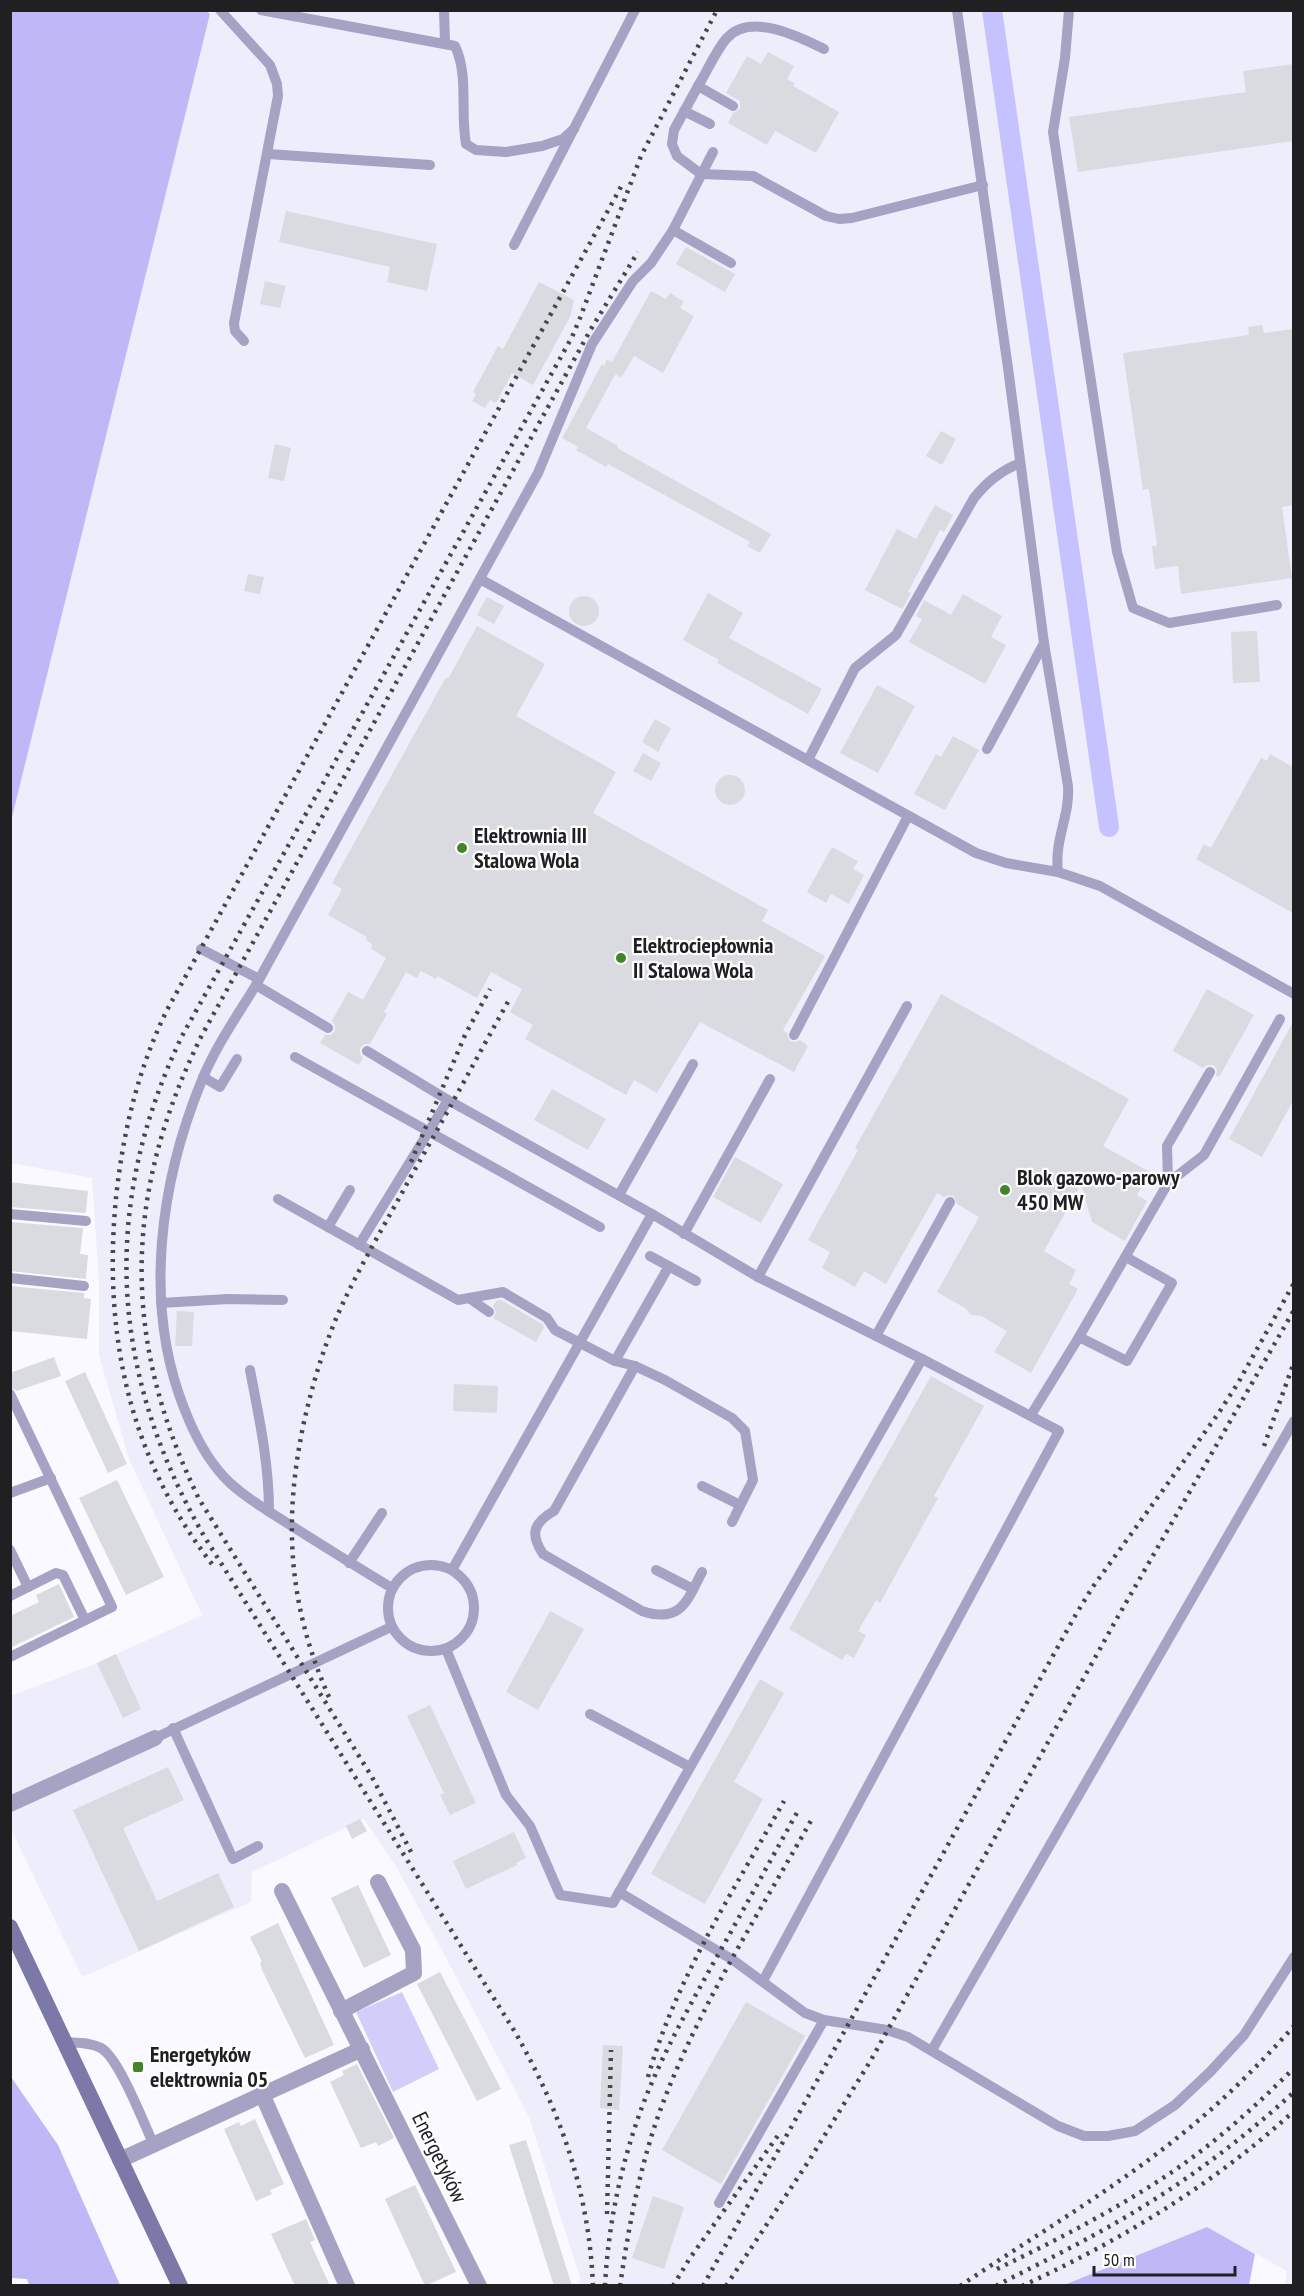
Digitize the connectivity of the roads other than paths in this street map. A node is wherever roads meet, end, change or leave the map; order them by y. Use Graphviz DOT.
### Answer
graph roads {
  1 [pos="220,10"];
  2 [pos="261,10"];
  3 [pos="444,10"];
  4 [pos="635,10"];
  5 [pos="957,10"];
  6 [pos="1070,10"];
  7 [pos="445,43"];
  8 [pos="824,49"];
  9 [pos="698,87"];
  10 [pos="733,106"];
  11 [pos="684,111"];
  12 [pos="710,124"];
  13 [pos="574,129"];
  14 [pos="713,152"];
  15 [pos="268,154"];
  16 [pos="430,165"];
  17 [pos="701,174"];
  18 [pos="983,185"];
  19 [pos="674,230"];
  20 [pos="514,245"];
  21 [pos="731,263"];
  22 [pos="244,341"];
  23 [pos="1020,463"];
  24 [pos="480,579"];
  25 [pos="1277,605"];
  26 [pos="1044,643"];
  27 [pos="987,749"];
  28 [pos="808,760"];
  29 [pos="908,816"];
  30 [pos="1058,872"];
  31 [pos="201,949"];
  32 [pos="257,982"];
  33 [pos="1293,994"];
  34 [pos="907,1006"];
  35 [pos="1280,1019"];
  36 [pos="328,1028"];
  37 [pos="794,1035"];
  38 [pos="367,1051"];
  39 [pos="295,1057"];
  40 [pos="237,1059"];
  41 [pos="693,1064"];
  42 [pos="1210,1072"];
  43 [pos="203,1077"];
  44 [pos="770,1079"];
  45 [pos="448,1100"];
  46 [pos="429,1131"];
  47 [pos="1168,1183"];
  48 [pos="350,1190"];
  49 [pos="620,1195"];
  50 [pos="278,1199"];
  51 [pos="950,1202"];
  52 [pos="10,1214"];
  53 [pos="652,1214"];
  54 [pos="86,1221"];
  55 [pos="328,1227"];
  56 [pos="600,1227"];
  57 [pos="684,1234"];
  58 [pos="359,1245"];
  59 [pos="650,1256"];
  60 [pos="1125,1257"];
  61 [pos="669,1266"];
  62 [pos="758,1276"];
  63 [pos="10,1278"];
  64 [pos="696,1281"];
  65 [pos="84,1286"];
  66 [pos="469,1298"];
  67 [pos="283,1300"];
  68 [pos="161,1303"];
  69 [pos="489,1312"];
  70 [pos="876,1336"];
  71 [pos="1079,1338"];
  72 [pos="580,1342"];
  73 [pos="922,1359"];
  74 [pos="615,1361"];
  75 [pos="635,1366"];
  76 [pos="250,1370"];
  77 [pos="10,1394"];
  78 [pos="1031,1415"];
  79 [pos="1293,1421"];
  80 [pos="51,1478"];
  81 [pos="702,1486"];
  82 [pos="10,1493"];
  83 [pos="740,1505"];
  84 [pos="268,1511"];
  85 [pos="382,1513"];
  86 [pos="732,1522"];
  87 [pos="12,1556"];
  88 [pos="349,1563"];
  89 [pos="452,1570"];
  90 [pos="656,1570"];
  91 [pos="702,1572"];
  92 [pos="28,1587"];
  93 [pos="392,1588"];
  94 [pos="693,1589"];
  95 [pos="10,1596"];
  96 [pos="85,1620"];
  97 [pos="391,1627"];
  98 [pos="446,1649"];
  99 [pos="10,1657"];
  100 [pos="590,1714"];
  101 [pos="173,1728"];
  102 [pos="155,1738"];
  103 [pos="690,1767"];
  104 [pos="10,1804"];
  105 [pos="258,1846"];
  106 [pos="378,1882"];
  107 [pos="282,1891"];
  108 [pos="619,1892"];
  109 [pos="10,1927"];
  110 [pos="1293,1957"];
  111 [pos="763,1981"];
  112 [pos="341,2012"];
  113 [pos="824,2020"];
  114 [pos="64,2042"];
  115 [pos="362,2049"];
  116 [pos="932,2050"];
  117 [pos="262,2094"];
  118 [pos="154,2145"];
  119 [pos="120,2160"];
  120 [pos="719,2203"];
  121 [pos="180,2284"];
  122 [pos="347,2286"];
  123 [pos="479,2286"];
  1 -- 15 [label="lane"];
  2 -- 7 [label="lane"];
  3 -- 7 [label="lane"];
  4 -- 13 [label="lane"];
  5 -- 18 [label="lane"];
  6 -- 25 [label="lane"];
  7 -- 13 [label="lane"];
  8 -- 9 [label="lane"];
  9 -- 10 [label="lane"];
  9 -- 11 [label="lane"];
  11 -- 12 [label="lane"];
  11 -- 17 [label="lane"];
  13 -- 20 [label="lane"];
  14 -- 17 [label="lane"];
  15 -- 16 [label="lane"];
  15 -- 22 [label="lane"];
  17 -- 18 [label="lane"];
  17 -- 19 [label="lane"];
  18 -- 23 [label="lane"];
  19 -- 21 [label="lane"];
  19 -- 24 [label="lane"];
  23 -- 26 [label="lane"];
  23 -- 28 [label="lane"];
  24 -- 28 [label="lane"];
  24 -- 32 [label="lane"];
  26 -- 27 [label="lane"];
  26 -- 30 [label="lane"];
  28 -- 29 [label="lane"];
  29 -- 30 [label="lane"];
  29 -- 37 [label="lane"];
  30 -- 33 [label="lane"];
  31 -- 32 [label="lane"];
  32 -- 36 [label="lane"];
  32 -- 43 [label="lane"];
  34 -- 62 [label="lane"];
  35 -- 47 [label="lane"];
  38 -- 45 [label="lane"];
  39 -- 46 [label="lane"];
  40 -- 43 [label="lane"];
  41 -- 49 [label="lane"];
  42 -- 47 [label="lane"];
  43 -- 68 [label="lane"];
  44 -- 57 [label="lane"];
  45 -- 46 [label="lane"];
  45 -- 49 [label="lane"];
  46 -- 56 [label="lane"];
  46 -- 58 [label="lane"];
  47 -- 60 [label="lane"];
  48 -- 55 [label="lane"];
  49 -- 53 [label="lane"];
  50 -- 55 [label="lane"];
  51 -- 70 [label="lane"];
  52 -- 54 [label="lane"];
  53 -- 57 [label="lane"];
  53 -- 72 [label="lane"];
  55 -- 58 [label="lane"];
  57 -- 62 [label="lane"];
  58 -- 66 [label="lane"];
  59 -- 61 [label="lane"];
  60 -- 71 [label="lane"];
  60 -- 71 [label="lane"];
  61 -- 64 [label="lane"];
  61 -- 74 [label="lane"];
  62 -- 70 [label="lane"];
  63 -- 65 [label="lane"];
  66 -- 69 [label="lane"];
  66 -- 72 [label="lane"];
  67 -- 68 [label="lane"];
  68 -- 84 [label="lane"];
  70 -- 73 [label="lane"];
  71 -- 78 [label="lane"];
  72 -- 74 [label="lane"];
  72 -- 89 [label="lane"];
  73 -- 78 [label="lane"];
  73 -- 103 [label="lane"];
  74 -- 75 [label="lane"];
  75 -- 83 [label="lane"];
  75 -- 94 [label="lane"];
  76 -- 84 [label="lane"];
  77 -- 80 [label="lane"];
  78 -- 111 [label="lane"];
  79 -- 116 [label="lane"];
  80 -- 82 [label="lane"];
  80 -- 96 [label="lane"];
  81 -- 83 [label="lane"];
  83 -- 86 [label="lane"];
  84 -- 88 [label="lane"];
  85 -- 88 [label="lane"];
  87 -- 92 [label="lane"];
  88 -- 93 [label="lane"];
  89 -- 93 [label="lane"];
  89 -- 98 [label="lane"];
  90 -- 94 [label="lane"];
  91 -- 94 [label="lane"];
  92 -- 95 [label="lane"];
  92 -- 96 [label="lane"];
  93 -- 97 [label="lane"];
  96 -- 99 [label="lane"];
  97 -- 98 [label="lane"];
  97 -- 101 [label="lane"];
  98 -- 108 [label="lane"];
  100 -- 103 [label="lane"];
  101 -- 102 [label="lane"];
  101 -- 105 [label="lane"];
  102 -- 104 [label="street"];
  103 -- 108 [label="lane"];
  106 -- 112 [label="street"];
  107 -- 112 [label="street, Energetyków"];
  108 -- 111 [label="lane"];
  109 -- 114 [label="main road"];
  110 -- 116 [label="lane"];
  111 -- 113 [label="lane"];
  112 -- 115 [label="street, Energetyków"];
  113 -- 116 [label="lane"];
  113 -- 120 [label="lane"];
  114 -- 118 [label="lane"];
  114 -- 119 [label="main road"];
  115 -- 117 [label="street"];
  115 -- 123 [label="street, Energetyków"];
  117 -- 118 [label="street"];
  117 -- 122 [label="street"];
  118 -- 119 [label="street"];
  119 -- 121 [label="main road"];
}
